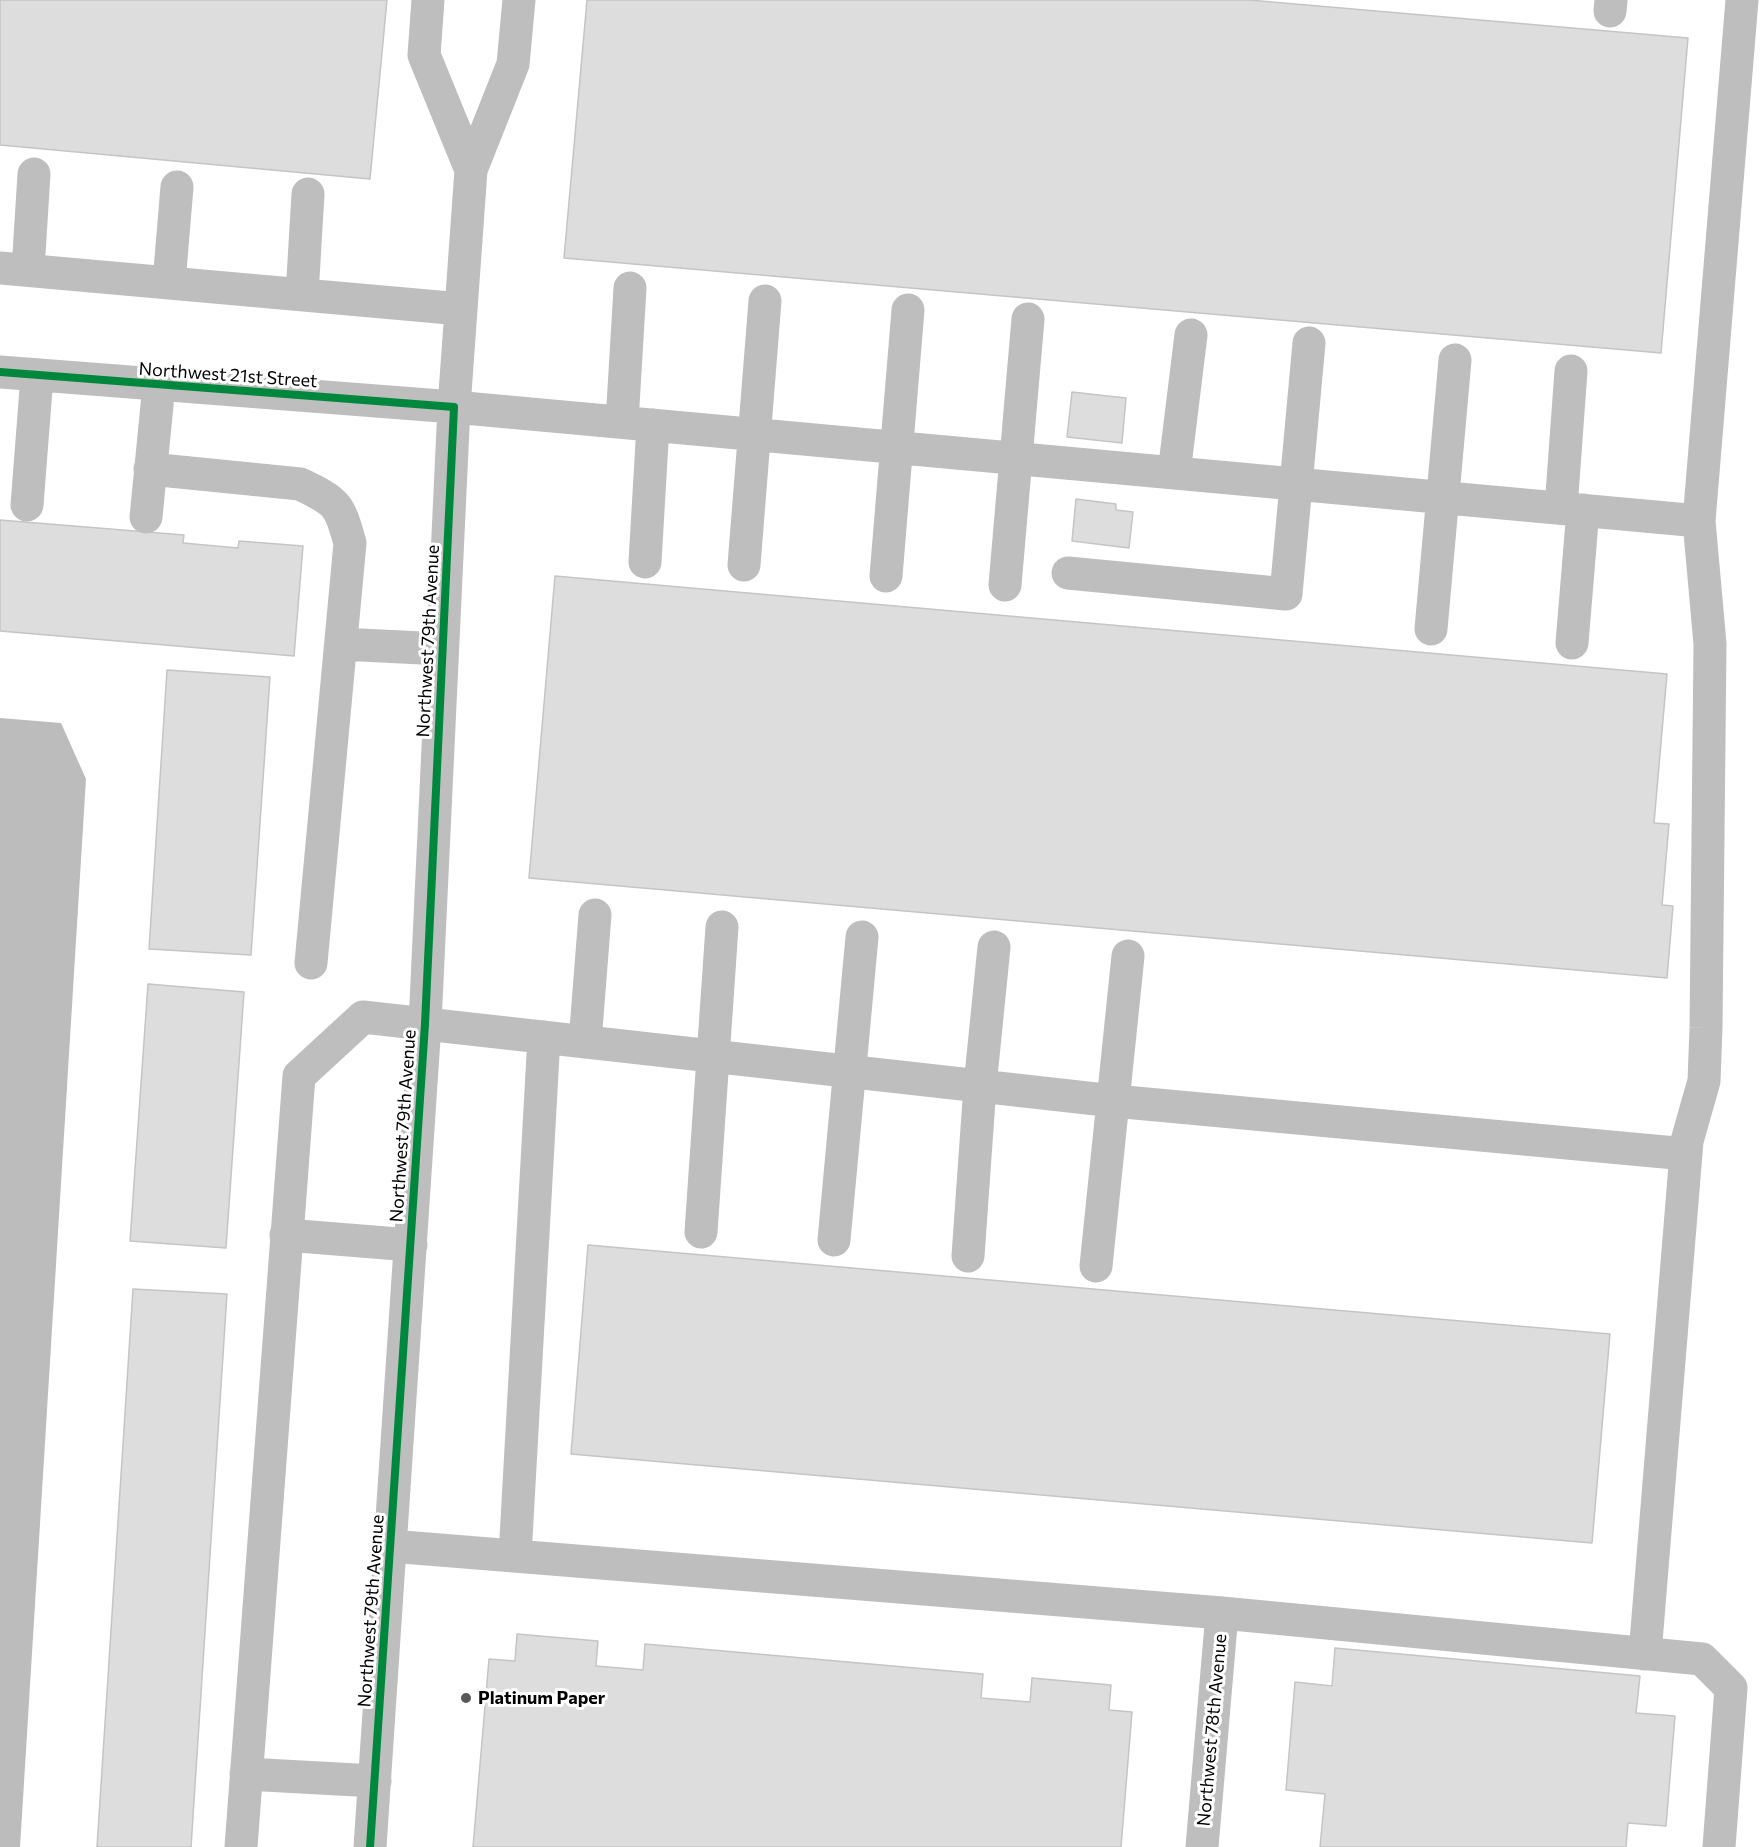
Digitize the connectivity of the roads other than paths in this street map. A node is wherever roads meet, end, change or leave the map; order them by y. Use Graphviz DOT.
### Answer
graph roads {
  1 [pos="428,0"];
  2 [pos="519,0"];
  3 [pos="1742,0"];
  4 [pos="471,170"];
  5 [pos="34,174"];
  6 [pos="177,187"];
  7 [pos="308,194"];
  8 [pos="14,269"];
  9 [pos="169,282"];
  10 [pos="630,288"];
  11 [pos="302,295"];
  12 [pos="765,301"];
  13 [pos="461,309"];
  14 [pos="908,310"];
  15 [pos="1028,319"];
  16 [pos="1191,335"];
  17 [pos="1309,343"];
  18 [pos="1455,360"];
  19 [pos="1571,371"];
  20 [pos="0,372"];
  21 [pos="37,376"];
  22 [pos="159,385"];
  23 [pos="454,407"];
  24 [pos="637,424"];
  25 [pos="755,435"];
  26 [pos="896,448"];
  27 [pos="1018,458"];
  28 [pos="150,469"];
  29 [pos="1174,473"];
  30 [pos="1297,484"];
  31 [pos="1444,498"];
  32 [pos="27,506"];
  33 [pos="1572,509"];
  34 [pos="146,517"];
  35 [pos="1699,521"];
  36 [pos="645,562"];
  37 [pos="744,565"];
  38 [pos="1068,573"];
  39 [pos="886,576"];
  40 [pos="1005,585"];
  41 [pos="1431,629"];
  42 [pos="1572,643"];
  43 [pos="341,644"];
  44 [pos="442,649"];
  45 [pos="595,915"];
  46 [pos="722,927"];
  47 [pos="862,937"];
  48 [pos="993,947"];
  49 [pos="1128,956"];
  50 [pos="311,963"];
  51 [pos="425,1024"];
  52 [pos="544,1037"];
  53 [pos="585,1042"];
  54 [pos="713,1056"];
  55 [pos="849,1071"];
  56 [pos="980,1086"];
  57 [pos="1114,1101"];
  58 [pos="1686,1154"];
  59 [pos="701,1232"];
  60 [pos="286,1235"];
  61 [pos="834,1240"];
  62 [pos="411,1245"];
  63 [pos="968,1256"];
  64 [pos="1096,1266"];
  65 [pos="390,1546"];
  66 [pos="514,1556"];
  67 [pos="1222,1613"];
  68 [pos="1645,1654"];
  69 [pos="246,1774"];
  70 [pos="375,1781"];
  71 [pos="241,1847"];
  72 [pos="370,1847"];
  73 [pos="1202,1847"];
  74 [pos="1719,1847"];
  1 -- 4 [label="street"];
  2 -- 4 [label="street"];
  3 -- 35 [label="street"];
  4 -- 13 [label="street, Northwest 79th Avenue"];
  5 -- 8 [label="street"];
  6 -- 9 [label="street"];
  7 -- 11 [label="street"];
  8 -- 9 [label="street"];
  9 -- 11 [label="street"];
  10 -- 24 [label="street"];
  11 -- 13 [label="street"];
  12 -- 25 [label="street"];
  13 -- 23 [label="street, Northwest 79th Avenue"];
  14 -- 26 [label="street"];
  15 -- 27 [label="street"];
  16 -- 29 [label="street"];
  17 -- 30 [label="street"];
  18 -- 31 [label="street"];
  19 -- 33 [label="street"];
  20 -- 21 [label="street, Northwest 21st Street"];
  21 -- 22 [label="street, Northwest 21st Street"];
  21 -- 32 [label="street"];
  22 -- 23 [label="street, Northwest 21st Street"];
  22 -- 28 [label="street"];
  23 -- 24 [label="street, Northwest 21st Street"];
  23 -- 44 [label="street, Northwest 79th Avenue"];
  24 -- 25 [label="street, Northwest 21st Street"];
  24 -- 36 [label="street"];
  25 -- 26 [label="street, Northwest 21st Street"];
  25 -- 37 [label="street"];
  26 -- 27 [label="street, Northwest 21st Street"];
  26 -- 39 [label="street"];
  27 -- 29 [label="street, Northwest 21st Street"];
  27 -- 40 [label="street"];
  28 -- 34 [label="street"];
  28 -- 43 [label="street"];
  29 -- 30 [label="street, Northwest 21st Street"];
  30 -- 31 [label="street, Northwest 21st Street"];
  30 -- 38 [label="street"];
  31 -- 33 [label="street, Northwest 21st Street"];
  31 -- 41 [label="street"];
  33 -- 35 [label="street, Northwest 21st Street"];
  33 -- 42 [label="street"];
  35 -- 58 [label="street"];
  43 -- 44 [label="street"];
  43 -- 50 [label="street"];
  44 -- 51 [label="street, Northwest 79th Avenue"];
  45 -- 53 [label="street"];
  46 -- 54 [label="street"];
  47 -- 55 [label="street"];
  48 -- 56 [label="street"];
  49 -- 57 [label="street"];
  51 -- 52 [label="street"];
  51 -- 60 [label="street"];
  51 -- 62 [label="street, Northwest 79th Avenue"];
  52 -- 53 [label="street"];
  52 -- 66 [label="street"];
  53 -- 54 [label="street"];
  54 -- 55 [label="street"];
  54 -- 59 [label="street"];
  55 -- 56 [label="street"];
  55 -- 61 [label="street"];
  56 -- 57 [label="street"];
  56 -- 63 [label="street"];
  57 -- 58 [label="street"];
  57 -- 64 [label="street"];
  58 -- 68 [label="street"];
  60 -- 62 [label="street"];
  60 -- 69 [label="street"];
  62 -- 65 [label="street, Northwest 79th Avenue"];
  65 -- 66 [label="street"];
  65 -- 70 [label="street, Northwest 79th Avenue"];
  66 -- 67 [label="street"];
  67 -- 68 [label="street"];
  67 -- 73 [label="street, Northwest 78th Avenue"];
  68 -- 74 [label="street"];
  69 -- 70 [label="street"];
  69 -- 71 [label="street"];
  70 -- 72 [label="street, Northwest 79th Avenue"];
}
